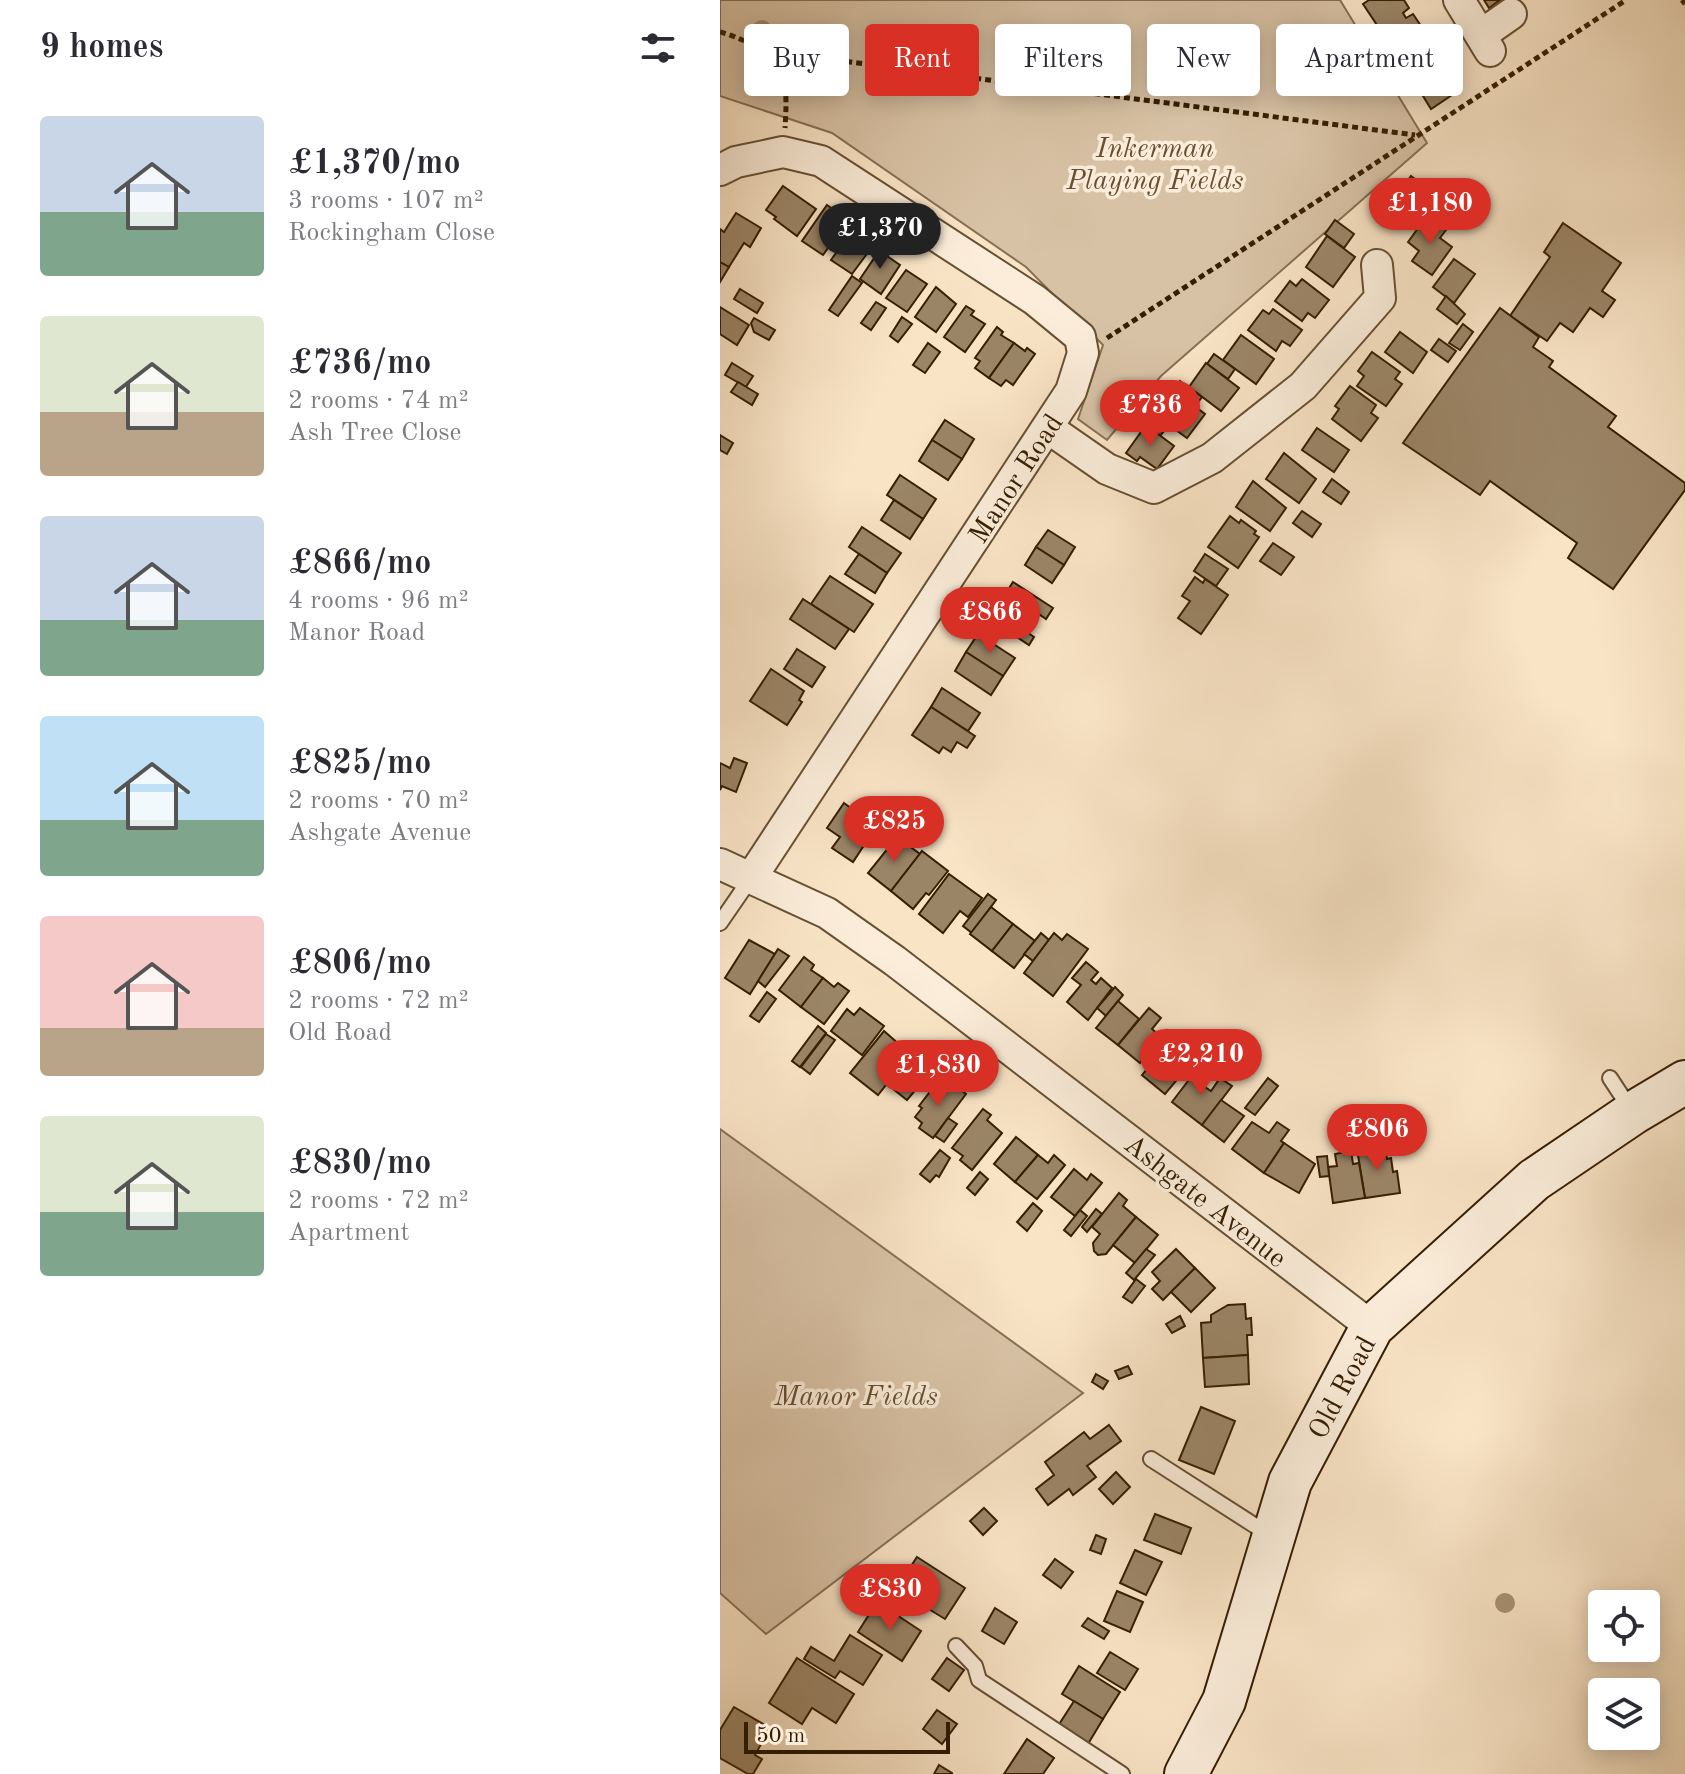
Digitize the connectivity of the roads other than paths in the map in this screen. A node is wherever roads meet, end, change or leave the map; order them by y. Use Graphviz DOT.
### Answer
graph roads {
  1 [pos="1459,0"];
  2 [pos="1511,14"];
  3 [pos="720,170"];
  4 [pos="1377,265"];
  5 [pos="1048,428"];
  6 [pos="720,864"];
  7 [pos="751,878"];
  8 [pos="720,923"];
  9 [pos="1610,1078"];
  10 [pos="1685,1082"];
  11 [pos="1633,1113"];
  12 [pos="1372,1327"];
  13 [pos="1151,1459"];
  14 [pos="1273,1537"];
  15 [pos="956,1646"];
  16 [pos="1122,1774"];
  17 [pos="1186,1774"];
  1 -- 2 [label="street"];
  3 -- 5 [label="street, Manor Road"];
  4 -- 5 [label="street"];
  5 -- 7 [label="street, Manor Road"];
  6 -- 7 [label="street, Ashgate Avenue"];
  7 -- 8 [label="lane"];
  7 -- 12 [label="street, Ashgate Avenue"];
  9 -- 11 [label="lane"];
  10 -- 11 [label="street, Old Road"];
  11 -- 12 [label="street, Old Road"];
  12 -- 14 [label="street, Old Road"];
  13 -- 14 [label="lane"];
  14 -- 17 [label="street, Old Road"];
  15 -- 16 [label="lane"];
}
